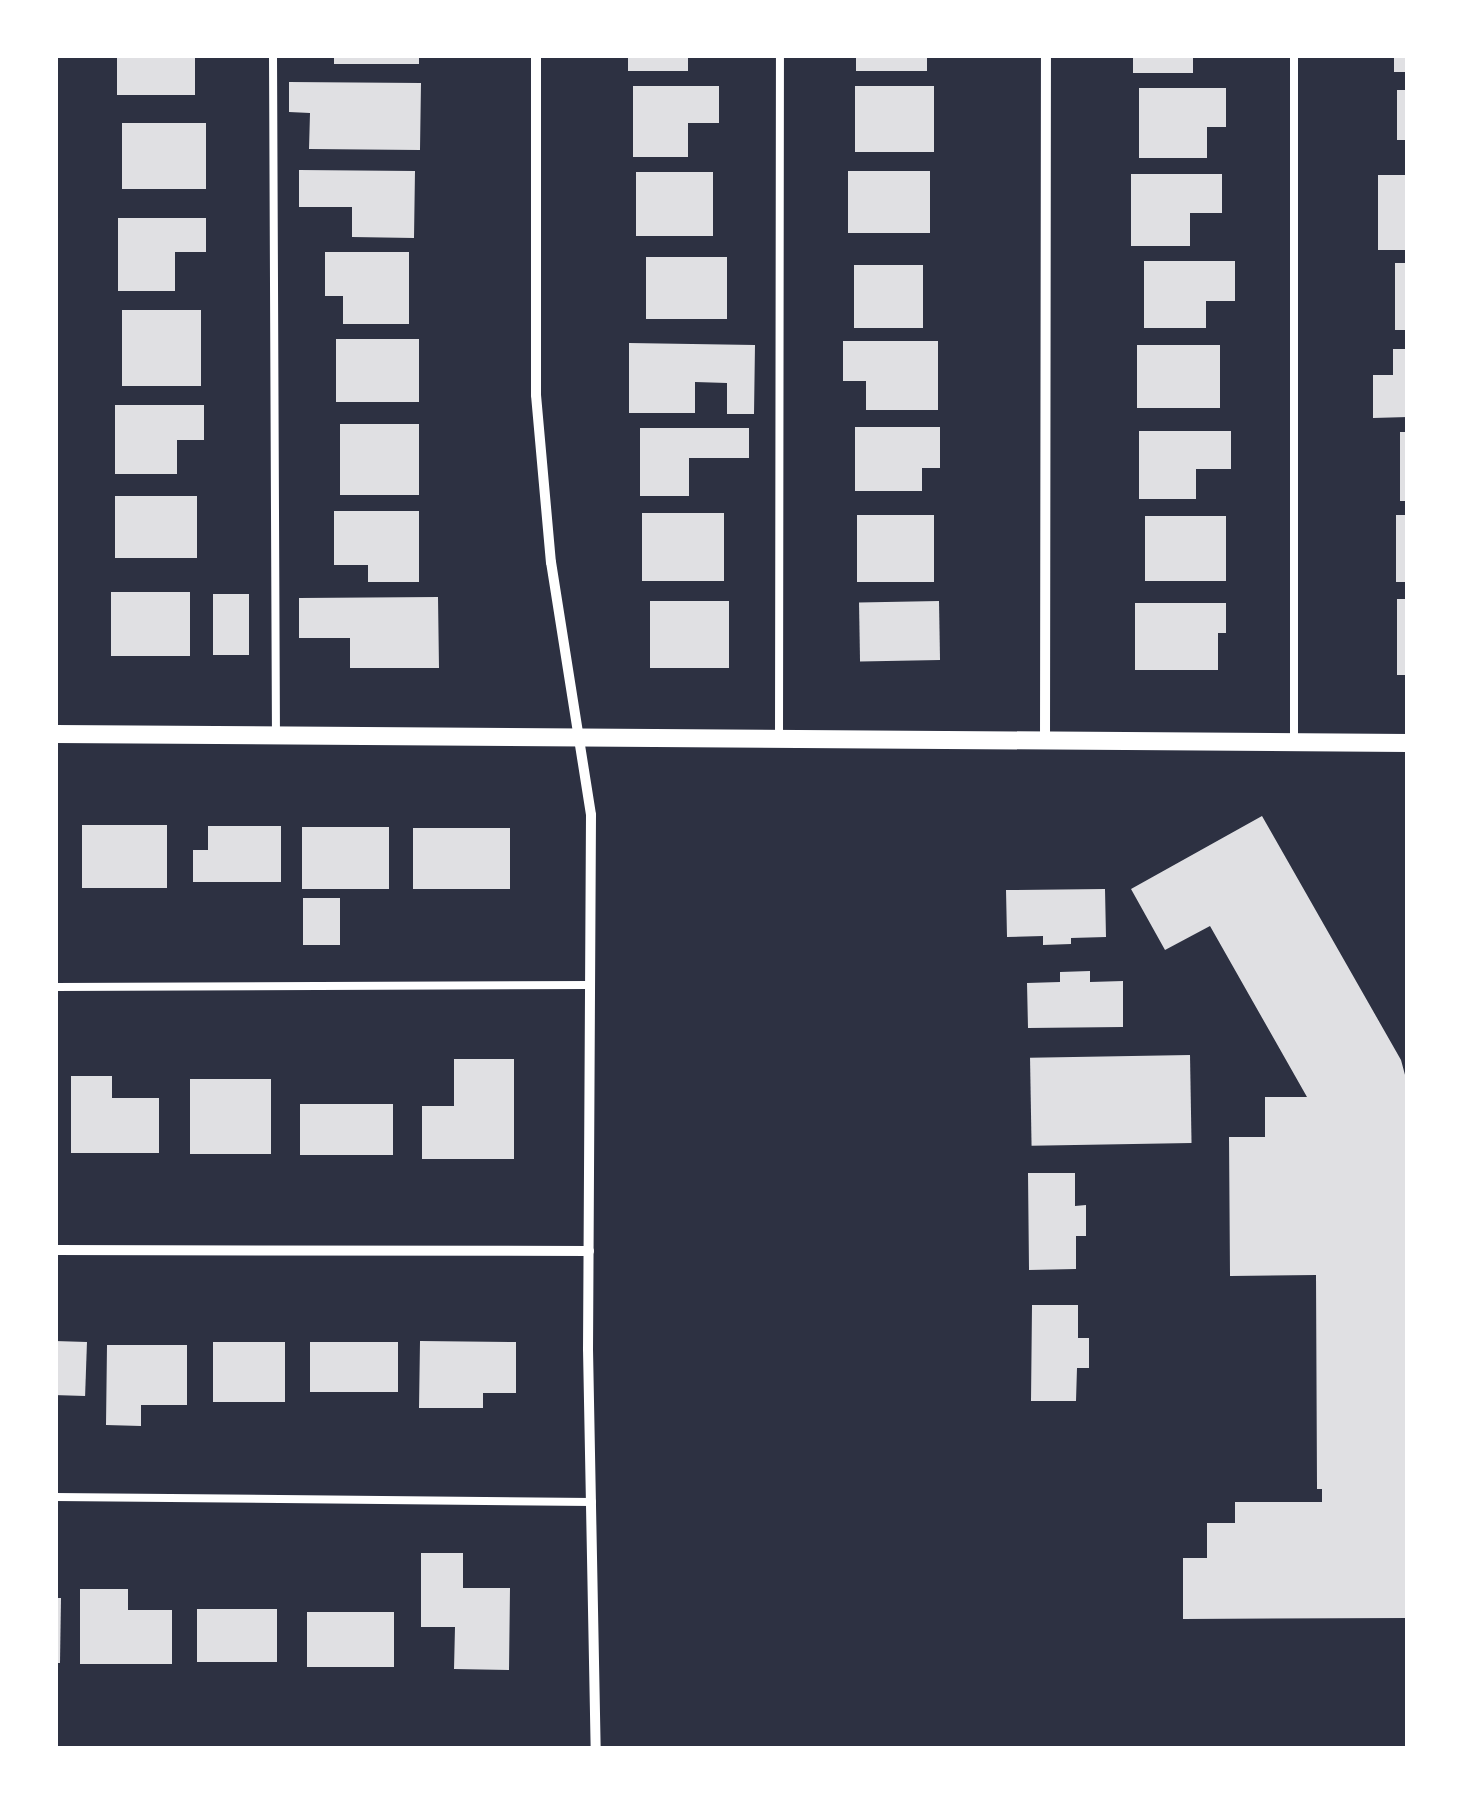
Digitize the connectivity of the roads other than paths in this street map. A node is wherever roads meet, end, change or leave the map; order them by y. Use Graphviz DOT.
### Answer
graph roads {
  1 [pos="272,55"];
  2 [pos="536,55"];
  3 [pos="780,55"];
  4 [pos="1046,55"];
  5 [pos="1294,55"];
  6 [pos="55,734"];
  7 [pos="276,735"];
  8 [pos="578,738"];
  9 [pos="778,740"];
  10 [pos="1045,742"];
  11 [pos="1294,743"];
  12 [pos="1408,743"];
  13 [pos="590,985"];
  14 [pos="55,987"];
  15 [pos="55,1250"];
  16 [pos="589,1251"];
  17 [pos="55,1498"];
  18 [pos="592,1502"];
  19 [pos="596,1749"];
  1 -- 7 [label="lane"];
  2 -- 8 [label="street"];
  3 -- 9 [label="lane"];
  4 -- 10 [label="street"];
  5 -- 11 [label="lane"];
  6 -- 7 [label="street"];
  7 -- 8 [label="street"];
  8 -- 9 [label="street"];
  8 -- 13 [label="street"];
  9 -- 10 [label="street"];
  10 -- 11 [label="street"];
  11 -- 12 [label="street"];
  13 -- 14 [label="lane"];
  13 -- 16 [label="street"];
  15 -- 16 [label="street"];
  16 -- 18 [label="street"];
  17 -- 18 [label="lane"];
  18 -- 19 [label="street"];
}
